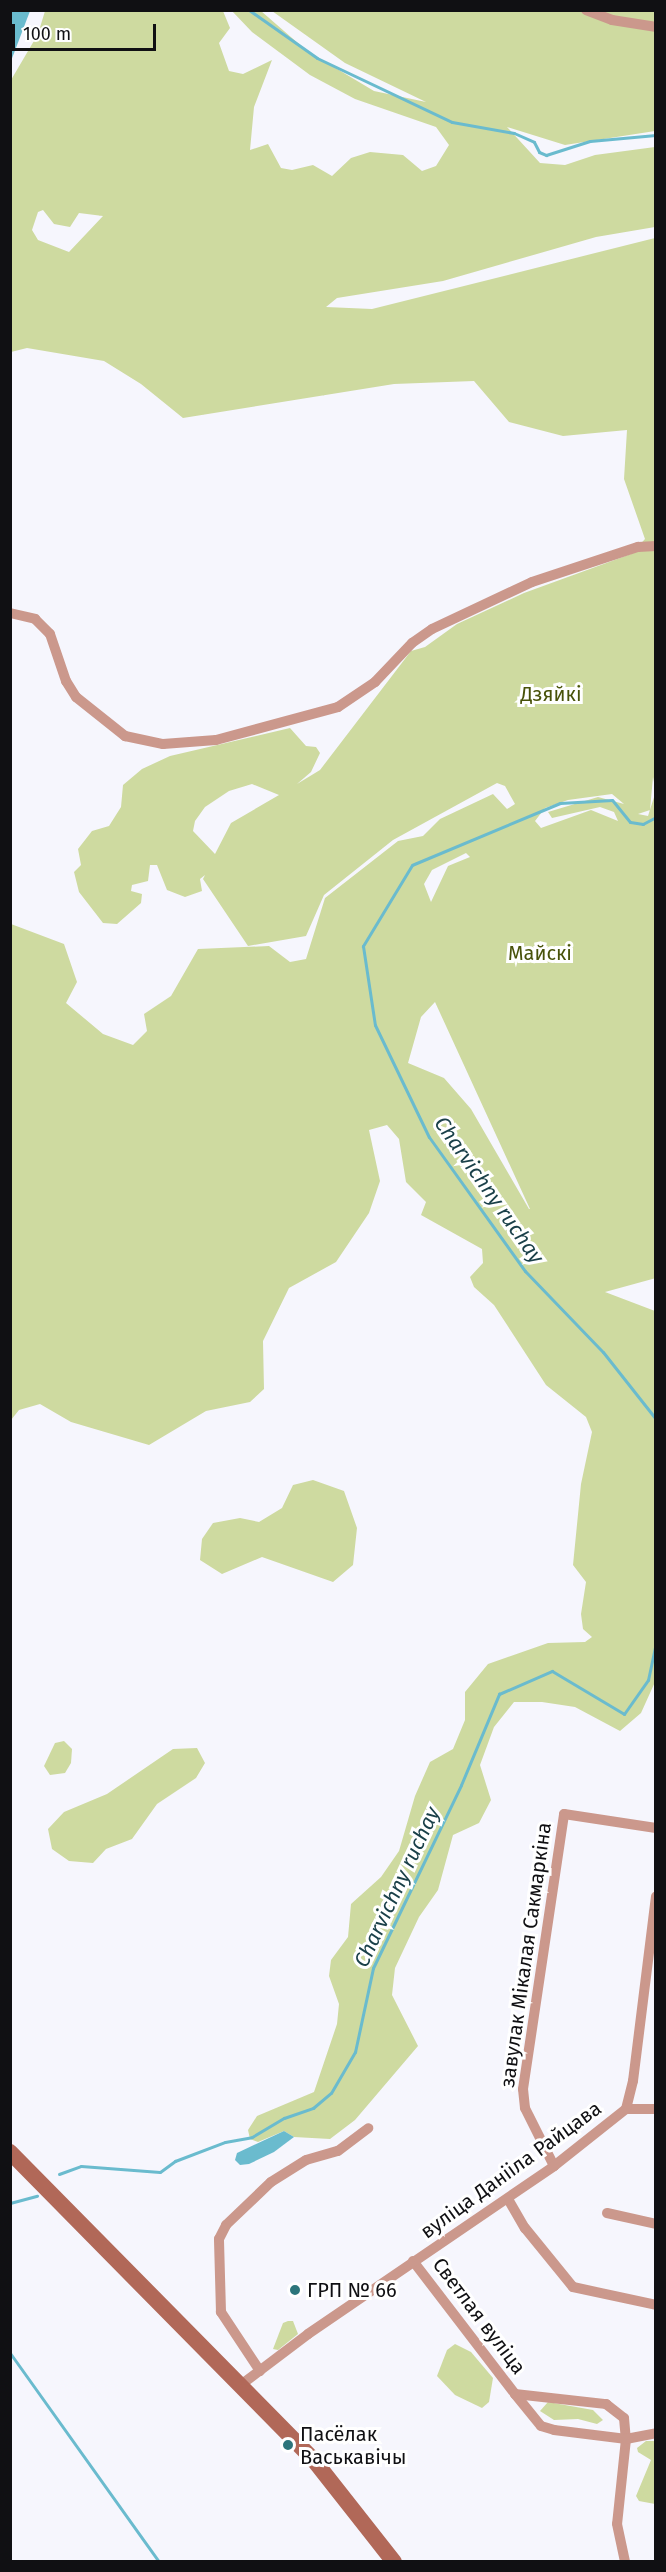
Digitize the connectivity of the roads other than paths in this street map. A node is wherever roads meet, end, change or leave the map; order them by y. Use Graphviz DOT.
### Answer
graph roads {
  1 [pos="586,10"];
  2 [pos="656,27"];
  3 [pos="656,546"];
  4 [pos="10,613"];
  5 [pos="656,1828"];
  6 [pos="656,1896"];
  7 [pos="626,2109"];
  8 [pos="656,2109"];
  9 [pos="368,2128"];
  10 [pos="10,2152"];
  11 [pos="554,2166"];
  12 [pos="508,2199"];
  13 [pos="607,2213"];
  14 [pos="656,2224"];
  15 [pos="413,2261"];
  16 [pos="656,2305"];
  17 [pos="260,2371"];
  18 [pos="242,2384"];
  19 [pos="515,2394"];
  20 [pos="656,2433"];
  21 [pos="626,2439"];
  22 [pos="394,2562"];
  23 [pos="625,2562"];
  1 -- 2 [label="street"];
  3 -- 4 [label="street"];
  5 -- 11 [label="street, завулак Мікалая Сакмаркіна"];
  6 -- 7 [label="street, вуліца Данііла Райцава"];
  7 -- 8 [label="street"];
  7 -- 11 [label="street, вуліца Данііла Райцава"];
  9 -- 17 [label="street"];
  10 -- 18 [label="main road"];
  11 -- 12 [label="street, вуліца Данііла Райцава"];
  12 -- 15 [label="street, вуліца Данііла Райцава"];
  12 -- 16 [label="street"];
  13 -- 14 [label="street"];
  15 -- 17 [label="street, вуліца Данііла Райцава"];
  15 -- 19 [label="street, Светлая вуліца"];
  17 -- 18 [label="street, вуліца Данііла Райцава"];
  18 -- 22 [label="main road"];
  19 -- 21 [label="street, Светлая вуліца"];
  19 -- 21 [label="street, Светлая вуліца"];
  20 -- 21 [label="street"];
  21 -- 23 [label="street"];
}
